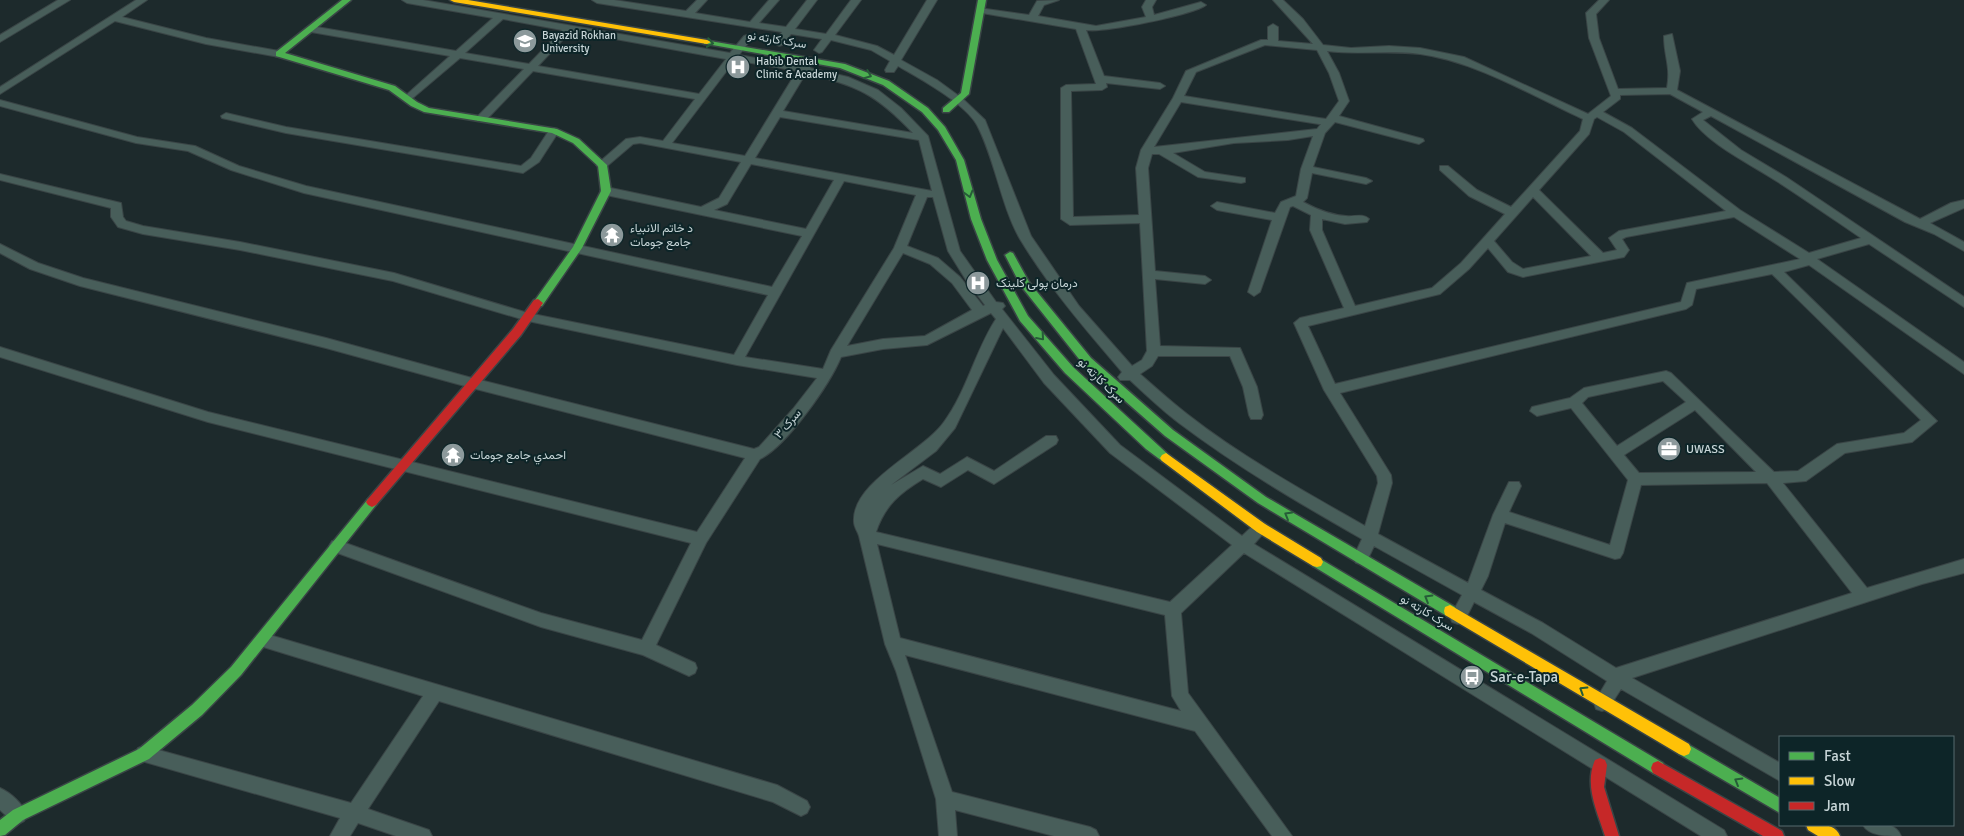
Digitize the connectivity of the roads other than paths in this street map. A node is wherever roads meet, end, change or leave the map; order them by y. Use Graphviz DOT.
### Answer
graph roads {
  1 [pos="65,0"];
  2 [pos="142,0"];
  3 [pos="347,0"];
  4 [pos="407,0"];
  5 [pos="454,0"];
  6 [pos="523,0"];
  7 [pos="597,0"];
  8 [pos="660,0"];
  9 [pos="702,0"];
  10 [pos="774,0"];
  11 [pos="812,0"];
  12 [pos="856,0"];
  13 [pos="932,0"];
  14 [pos="1054,0"];
  15 [pos="1151,0"];
  16 [pos="1278,0"];
  17 [pos="1604,0"];
  18 [pos="616,1"];
  19 [pos="981,3"];
  20 [pos="1202,5"];
  21 [pos="652,8"];
  22 [pos="689,14"];
  23 [pos="501,16"];
  24 [pos="114,18"];
  25 [pos="1032,18"];
  26 [pos="1152,18"];
  27 [pos="753,24"];
  28 [pos="1273,27"];
  29 [pos="311,28"];
  30 [pos="569,28"];
  31 [pos="1081,28"];
  32 [pos="790,29"];
  33 [pos="1669,36"];
  34 [pos="829,37"];
  35 [pos="747,38"];
  36 [pos="0,39"];
  37 [pos="1273,42"];
  38 [pos="779,43"];
  39 [pos="1320,47"];
  40 [pos="819,50"];
  41 [pos="736,52"];
  42 [pos="279,54"];
  43 [pos="458,55"];
  44 [pos="852,57"];
  45 [pos="806,64"];
  46 [pos="889,65"];
  47 [pos="530,67"];
  48 [pos="1101,80"];
  49 [pos="911,83"];
  50 [pos="1160,86"];
  51 [pos="0,91"];
  52 [pos="1672,91"];
  53 [pos="1615,92"];
  54 [pos="700,97"];
  55 [pos="1178,98"];
  56 [pos="408,100"];
  57 [pos="959,101"];
  58 [pos="0,103"];
  59 [pos="946,110"];
  60 [pos="1712,112"];
  61 [pos="777,113"];
  62 [pos="1592,115"];
  63 [pos="226,116"];
  64 [pos="481,119"];
  65 [pos="1330,120"];
  66 [pos="554,131"];
  67 [pos="1320,132"];
  68 [pos="924,138"];
  69 [pos="1419,141"];
  70 [pos="666,144"];
  71 [pos="1146,150"];
  72 [pos="1162,151"];
  73 [pos="749,159"];
  74 [pos="602,165"];
  75 [pos="1444,168"];
  76 [pos="1307,169"];
  77 [pos="0,177"];
  78 [pos="841,177"];
  79 [pos="1241,180"];
  80 [pos="1366,181"];
  81 [pos="1532,189"];
  82 [pos="606,190"];
  83 [pos="923,193"];
  84 [pos="938,196"];
  85 [pos="1294,202"];
  86 [pos="1964,204"];
  87 [pos="1217,206"];
  88 [pos="704,210"];
  89 [pos="1511,212"];
  90 [pos="1736,213"];
  91 [pos="1317,214"];
  92 [pos="1279,217"];
  93 [pos="1147,219"];
  94 [pos="1363,219"];
  95 [pos="1920,224"];
  96 [pos="807,233"];
  97 [pos="1487,239"];
  98 [pos="1869,240"];
  99 [pos="1004,246"];
  100 [pos="1964,247"];
  101 [pos="0,248"];
  102 [pos="577,248"];
  103 [pos="900,248"];
  104 [pos="1600,258"];
  105 [pos="1807,258"];
  106 [pos="1776,270"];
  107 [pos="1148,274"];
  108 [pos="1205,280"];
  109 [pos="1964,289"];
  110 [pos="775,292"];
  111 [pos="1254,292"];
  112 [pos="1951,295"];
  113 [pos="1014,302"];
  114 [pos="1964,303"];
  115 [pos="1351,310"];
  116 [pos="992,312"];
  117 [pos="528,317"];
  118 [pos="1154,351"];
  119 [pos="0,352"];
  120 [pos="836,353"];
  121 [pos="737,360"];
  122 [pos="1087,361"];
  123 [pos="1964,369"];
  124 [pos="1069,370"];
  125 [pos="1131,374"];
  126 [pos="827,375"];
  127 [pos="472,383"];
  128 [pos="1113,385"];
  129 [pos="1331,390"];
  130 [pos="1574,402"];
  131 [pos="1696,403"];
  132 [pos="1537,411"];
  133 [pos="1256,415"];
  134 [pos="1169,433"];
  135 [pos="1051,440"];
  136 [pos="1150,446"];
  137 [pos="1616,453"];
  138 [pos="755,455"];
  139 [pos="401,466"];
  140 [pos="1770,477"];
  141 [pos="1635,479"];
  142 [pos="1514,486"];
  143 [pos="1500,515"];
  144 [pos="1261,528"];
  145 [pos="867,536"];
  146 [pos="1370,537"];
  147 [pos="701,540"];
  148 [pos="1243,545"];
  149 [pos="337,546"];
  150 [pos="1361,558"];
  151 [pos="1964,566"];
  152 [pos="1471,592"];
  153 [pos="1864,596"];
  154 [pos="1173,610"];
  155 [pos="1458,616"];
  156 [pos="263,640"];
  157 [pos="893,644"];
  158 [pos="646,648"];
  159 [pos="689,668"];
  160 [pos="1618,678"];
  161 [pos="436,691"];
  162 [pos="1602,703"];
  163 [pos="1200,724"];
  164 [pos="144,754"];
  165 [pos="1600,765"];
  166 [pos="1779,771"];
  167 [pos="0,797"];
  168 [pos="945,799"];
  169 [pos="1779,805"];
  170 [pos="801,807"];
  171 [pos="354,813"];
  172 [pos="18,815"];
  173 [pos="1815,826"];
  174 [pos="1874,826"];
  175 [pos="0,830"];
  176 [pos="339,836"];
  177 [pos="423,836"];
  178 [pos="948,836"];
  179 [pos="1090,836"];
  180 [pos="1283,836"];
  181 [pos="1612,836"];
  182 [pos="1718,836"];
  183 [pos="1777,836"];
  184 [pos="1833,836"];
  185 [pos="1892,836"];
  1 -- 36 [label="street"];
  2 -- 24 [label="street"];
  3 -- 29 [label="main road"];
  4 -- 23 [label="street"];
  5 -- 41 [label="main road, سرک کارته نو, one-way"];
  6 -- 35 [label="main road, سرک کارته نو"];
  7 -- 18 [label="street"];
  8 -- 21 [label="street"];
  9 -- 22 [label="street"];
  10 -- 27 [label="street"];
  11 -- 32 [label="street"];
  12 -- 34 [label="street"];
  13 -- 46 [label="street"];
  14 -- 25 [label="street"];
  15 -- 26 [label="street"];
  16 -- 39 [label="street"];
  17 -- 53 [label="street"];
  18 -- 21 [label="street"];
  19 -- 25 [label="street"];
  19 -- 57 [label="main road"];
  20 -- 26 [label="street"];
  21 -- 22 [label="street"];
  22 -- 27 [label="street"];
  23 -- 30 [label="street"];
  23 -- 43 [label="street"];
  24 -- 42 [label="street"];
  24 -- 51 [label="street"];
  25 -- 31 [label="street"];
  26 -- 31 [label="street"];
  27 -- 32 [label="street"];
  28 -- 37 [label="street"];
  29 -- 42 [label="main road"];
  29 -- 43 [label="street"];
  30 -- 41 [label="street"];
  30 -- 47 [label="street"];
  31 -- 48 [label="street"];
  32 -- 34 [label="street"];
  32 -- 38 [label="street"];
  33 -- 52 [label="street"];
  34 -- 40 [label="street"];
  34 -- 46 [label="street"];
  35 -- 38 [label="main road, سرک کارته نو"];
  35 -- 41 [label="street"];
  37 -- 39 [label="street"];
  37 -- 55 [label="street"];
  38 -- 40 [label="main road, سرک کارته نو"];
  39 -- 62 [label="street"];
  39 -- 65 [label="street"];
  40 -- 44 [label="main road, سرک کارته نو"];
  41 -- 45 [label="main road, سرک کارته نو"];
  41 -- 54 [label="street"];
  42 -- 56 [label="main road"];
  43 -- 47 [label="street"];
  43 -- 56 [label="street"];
  45 -- 61 [label="street"];
  45 -- 68 [label="street"];
  45 -- 113 [label="main road, سرک کارته نو, one-way"];
  46 -- 49 [label="main road"];
  46 -- 57 [label="street"];
  47 -- 54 [label="street"];
  47 -- 64 [label="street"];
  48 -- 50 [label="street"];
  48 -- 93 [label="street"];
  52 -- 53 [label="street"];
  52 -- 60 [label="street"];
  53 -- 62 [label="street"];
  54 -- 70 [label="street"];
  55 -- 65 [label="street"];
  55 -- 71 [label="street"];
  56 -- 64 [label="main road"];
  57 -- 59 [label="main road"];
  57 -- 125 [label="street"];
  58 -- 102 [label="street"];
  60 -- 95 [label="street"];
  60 -- 98 [label="street"];
  61 -- 68 [label="street"];
  61 -- 73 [label="street"];
  62 -- 81 [label="street"];
  62 -- 90 [label="street"];
  63 -- 66 [label="street"];
  64 -- 66 [label="main road"];
  65 -- 67 [label="street"];
  65 -- 69 [label="street"];
  66 -- 74 [label="main road"];
  67 -- 72 [label="street"];
  67 -- 76 [label="street"];
  68 -- 84 [label="street"];
  70 -- 73 [label="street"];
  70 -- 74 [label="street"];
  71 -- 72 [label="street"];
  71 -- 93 [label="street"];
  72 -- 79 [label="street"];
  73 -- 78 [label="street"];
  73 -- 88 [label="street"];
  74 -- 82 [label="main road"];
  75 -- 89 [label="street"];
  76 -- 80 [label="street"];
  76 -- 85 [label="street"];
  77 -- 117 [label="street"];
  78 -- 83 [label="street"];
  78 -- 96 [label="street"];
  81 -- 89 [label="street"];
  81 -- 104 [label="street"];
  82 -- 88 [label="street"];
  82 -- 102 [label="main road"];
  83 -- 84 [label="street"];
  83 -- 103 [label="street, سرک ۳"];
  84 -- 116 [label="street"];
  85 -- 91 [label="street"];
  85 -- 92 [label="street"];
  86 -- 95 [label="street"];
  87 -- 92 [label="street"];
  88 -- 96 [label="street"];
  89 -- 97 [label="street"];
  90 -- 104 [label="street"];
  90 -- 105 [label="street"];
  91 -- 94 [label="street"];
  91 -- 115 [label="street"];
  92 -- 111 [label="street"];
  93 -- 107 [label="street"];
  95 -- 100 [label="street"];
  96 -- 110 [label="street"];
  97 -- 104 [label="street"];
  97 -- 115 [label="street"];
  98 -- 105 [label="street"];
  98 -- 112 [label="street"];
  99 -- 122 [label="main road, سرک کارته نو"];
  101 -- 127 [label="street"];
  102 -- 110 [label="street"];
  102 -- 117 [label="main road"];
  103 -- 116 [label="street"];
  103 -- 120 [label="street, سرک ۳"];
  105 -- 106 [label="street"];
  105 -- 123 [label="street"];
  106 -- 129 [label="street"];
  106 -- 140 [label="street"];
  107 -- 108 [label="street"];
  107 -- 118 [label="street"];
  109 -- 112 [label="street"];
  110 -- 121 [label="street"];
  112 -- 114 [label="street"];
  113 -- 116 [label="street"];
  113 -- 124 [label="main road, سرک کارته نو, one-way"];
  115 -- 129 [label="street"];
  116 -- 120 [label="street"];
  116 -- 145 [label="street"];
  116 -- 148 [label="street"];
  117 -- 121 [label="street"];
  117 -- 127 [label="main road"];
  118 -- 125 [label="street"];
  118 -- 133 [label="street"];
  119 -- 139 [label="street"];
  120 -- 126 [label="street, سرک ۳"];
  121 -- 126 [label="street"];
  122 -- 124 [label="main road"];
  122 -- 128 [label="main road, سرک کارته نو"];
  124 -- 136 [label="main road, سرک کارته نو"];
  125 -- 128 [label="street"];
  125 -- 146 [label="street"];
  126 -- 138 [label="street, سرک ۳"];
  127 -- 138 [label="street"];
  127 -- 139 [label="main road"];
  128 -- 134 [label="main road, سرک کارته نو"];
  129 -- 146 [label="street"];
  130 -- 131 [label="street"];
  130 -- 132 [label="street"];
  130 -- 137 [label="street"];
  131 -- 137 [label="street"];
  131 -- 140 [label="street"];
  134 -- 136 [label="main road"];
  150 -- 134 [label="main road, سرک کارته نو, one-way"];
  135 -- 145 [label="street"];
  136 -- 144 [label="main road, سرک کارته نو"];
  137 -- 141 [label="street"];
  138 -- 147 [label="street, سرک ۳"];
  139 -- 147 [label="street"];
  139 -- 149 [label="main road"];
  140 -- 141 [label="street"];
  140 -- 153 [label="street"];
  141 -- 143 [label="street"];
  142 -- 143 [label="street"];
  143 -- 152 [label="street"];
  144 -- 148 [label="street"];
  144 -- 183 [label="main road, سرک کارته نو"];
  145 -- 154 [label="street"];
  145 -- 157 [label="street"];
  146 -- 150 [label="street"];
  146 -- 152 [label="street"];
  147 -- 158 [label="street, سرک ۳"];
  148 -- 154 [label="street"];
  148 -- 165 [label="street"];
  149 -- 156 [label="main road"];
  149 -- 158 [label="street"];
  155 -- 150 [label="main road, سرک کارته نو, one-way"];
  151 -- 153 [label="street"];
  152 -- 155 [label="street"];
  152 -- 160 [label="street"];
  153 -- 160 [label="street"];
  154 -- 163 [label="street"];
  162 -- 155 [label="main road, سرک کارته نو, one-way"];
  156 -- 161 [label="street"];
  156 -- 164 [label="main road"];
  157 -- 163 [label="street"];
  157 -- 168 [label="street"];
  158 -- 159 [label="street"];
  160 -- 162 [label="street"];
  160 -- 166 [label="street"];
  161 -- 170 [label="street"];
  161 -- 171 [label="street"];
  169 -- 162 [label="main road, سرک کارته نو, one-way"];
  163 -- 180 [label="street"];
  164 -- 171 [label="street"];
  164 -- 172 [label="main road"];
  165 -- 181 [label="main road"];
  165 -- 182 [label="street"];
  167 -- 172 [label="street"];
  168 -- 178 [label="street"];
  168 -- 179 [label="street"];
  171 -- 176 [label="street"];
  171 -- 177 [label="street"];
  172 -- 175 [label="main road"];
  173 -- 184 [label="main road"];
  174 -- 185 [label="street"];
}
